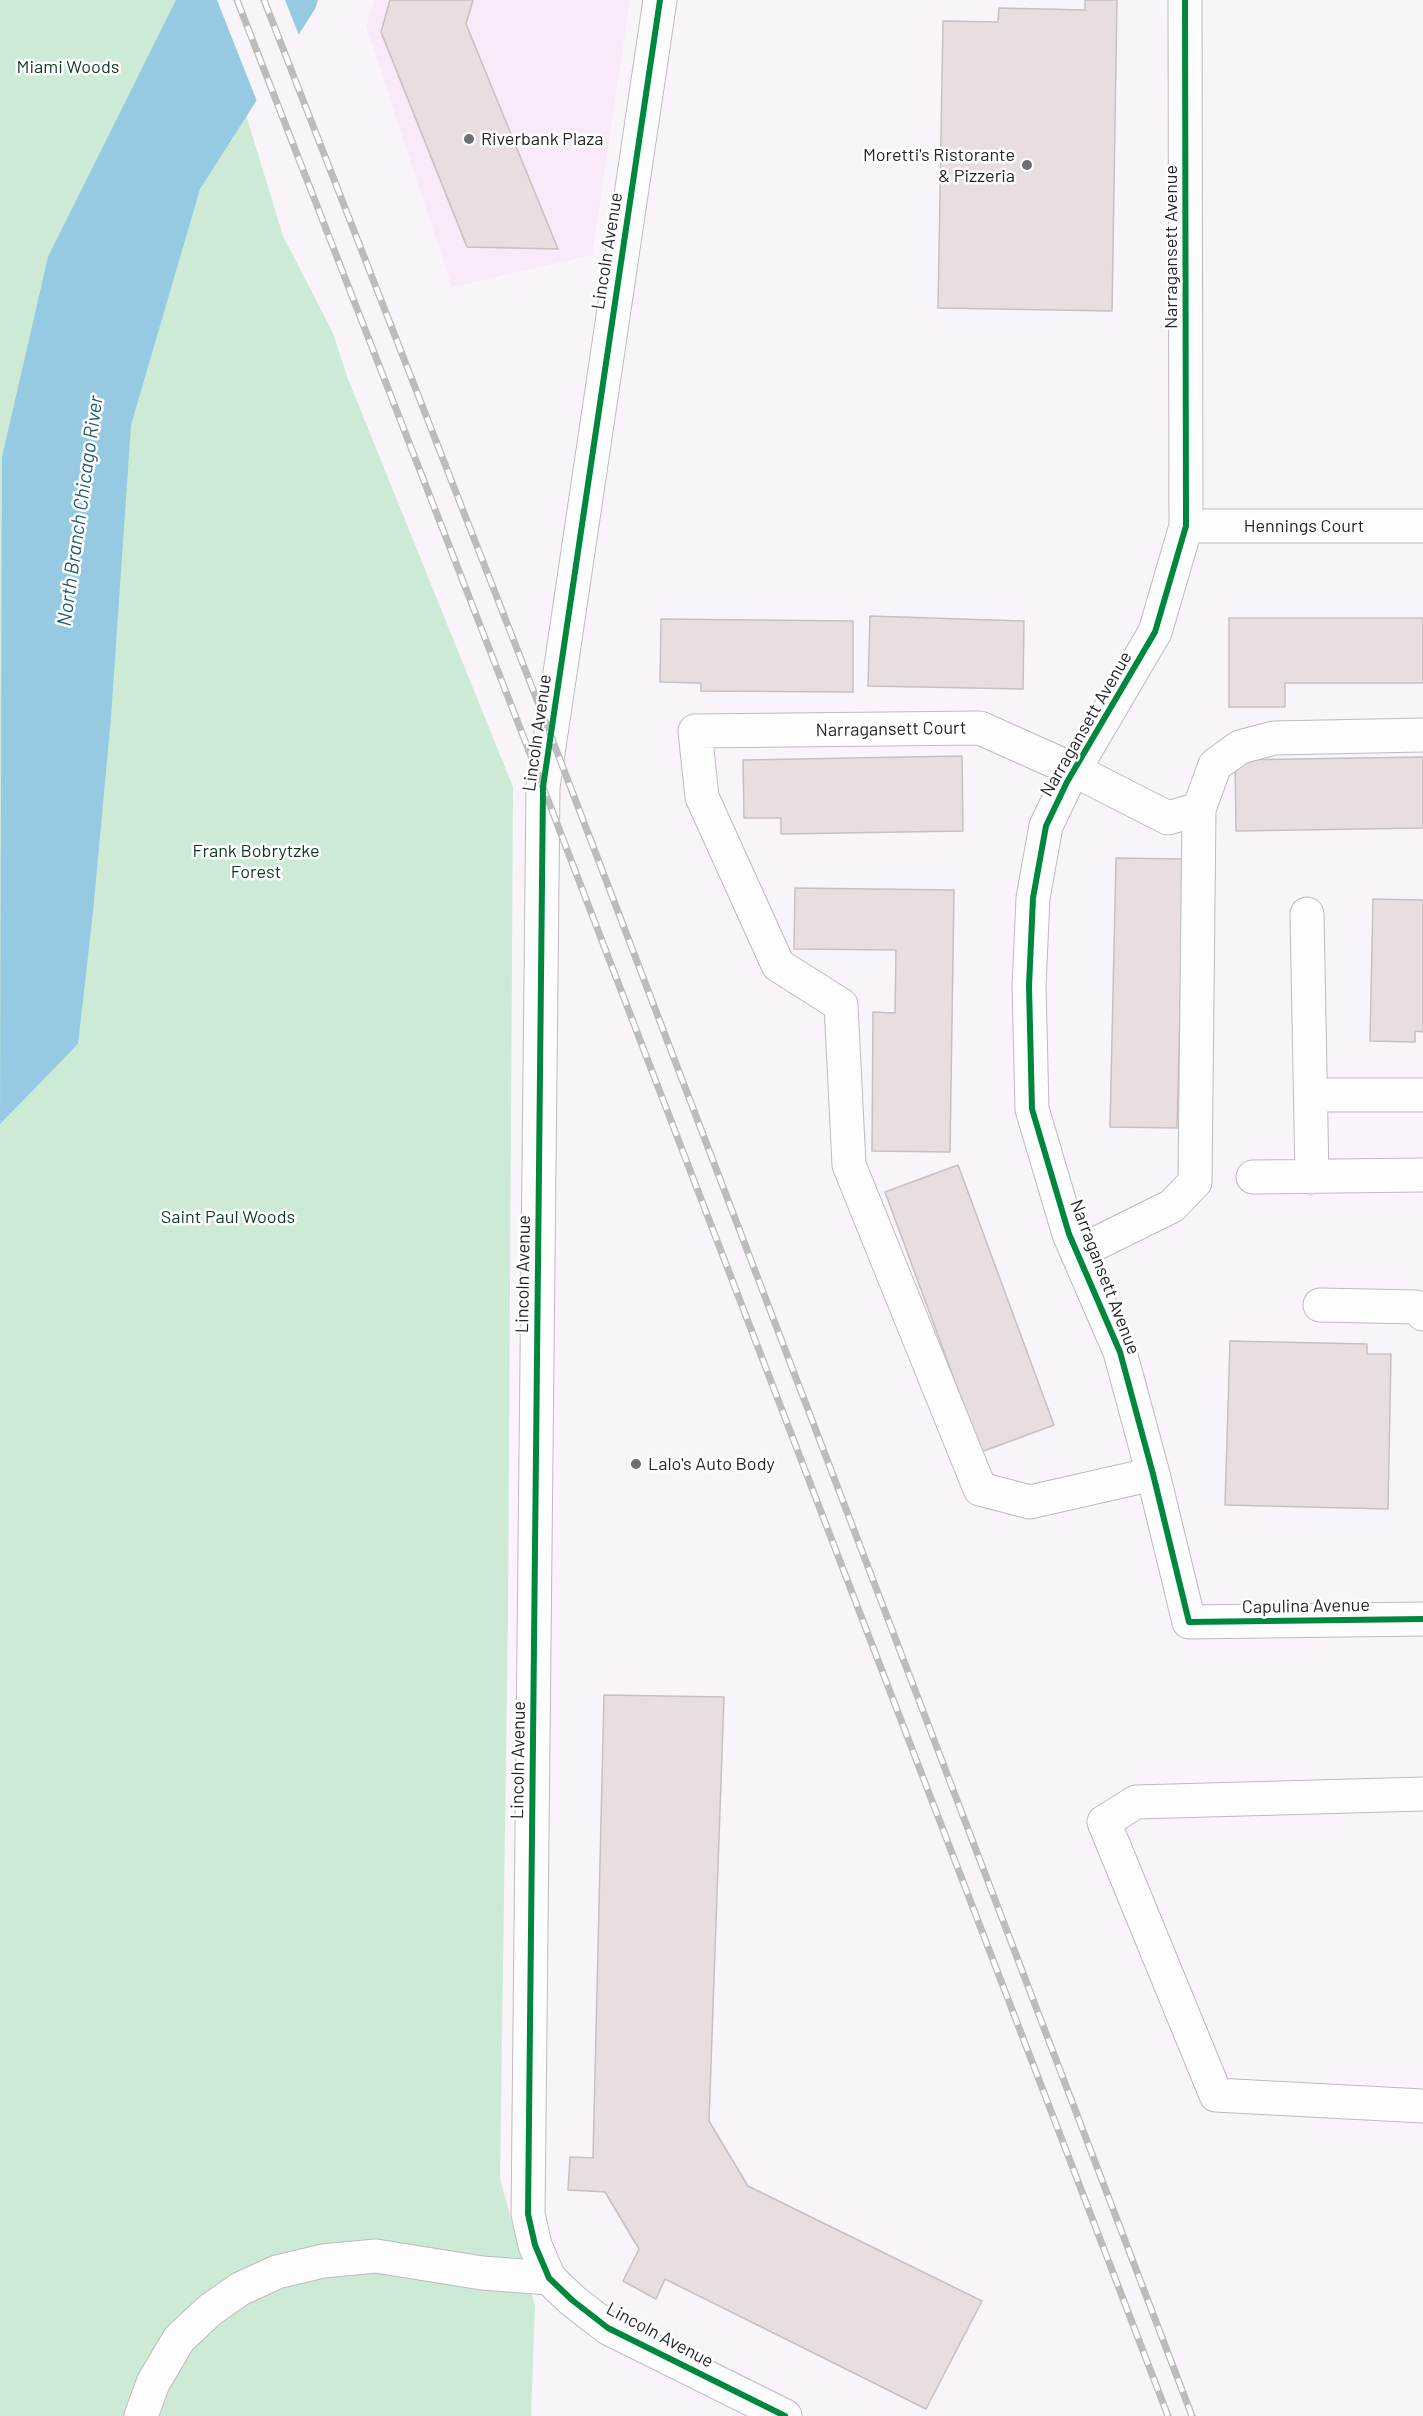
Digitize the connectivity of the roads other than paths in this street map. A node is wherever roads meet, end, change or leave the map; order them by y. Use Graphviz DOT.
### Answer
graph roads {
  1 [pos="660,0"];
  2 [pos="1185,0"];
  3 [pos="1186,526"];
  4 [pos="1423,526"];
  5 [pos="1423,735"];
  6 [pos="1074,770"];
  7 [pos="1199,809"];
  8 [pos="1307,914"];
  9 [pos="1311,1095"];
  10 [pos="1423,1095"];
  11 [pos="1423,1175"];
  12 [pos="1253,1177"];
  13 [pos="1312,1177"];
  14 [pos="1077,1253"];
  15 [pos="1320,1305"];
  16 [pos="1423,1314"];
  17 [pos="1153,1474"];
  18 [pos="1423,1619"];
  19 [pos="1189,1622"];
  20 [pos="1423,1794"];
  21 [pos="1423,2106"];
  22 [pos="549,2278"];
  23 [pos="141,2416"];
  24 [pos="785,2416"];
  1 -- 22 [label="street, Lincoln Avenue"];
  2 -- 3 [label="street, Narragansett Avenue"];
  3 -- 4 [label="street, Hennings Court"];
  3 -- 6 [label="street, Narragansett Avenue"];
  5 -- 7 [label="street"];
  6 -- 7 [label="street, Narragansett Court"];
  6 -- 14 [label="street, Narragansett Avenue"];
  6 -- 17 [label="street, Narragansett Court"];
  7 -- 14 [label="street"];
  8 -- 9 [label="street"];
  9 -- 10 [label="street"];
  9 -- 13 [label="street"];
  11 -- 13 [label="street"];
  12 -- 13 [label="street"];
  14 -- 17 [label="street, Narragansett Avenue"];
  15 -- 16 [label="street"];
  17 -- 19 [label="street, Narragansett Avenue"];
  18 -- 19 [label="street, Capulina Avenue"];
  20 -- 21 [label="street"];
  22 -- 23 [label="street"];
  22 -- 24 [label="street, Lincoln Avenue"];
}
